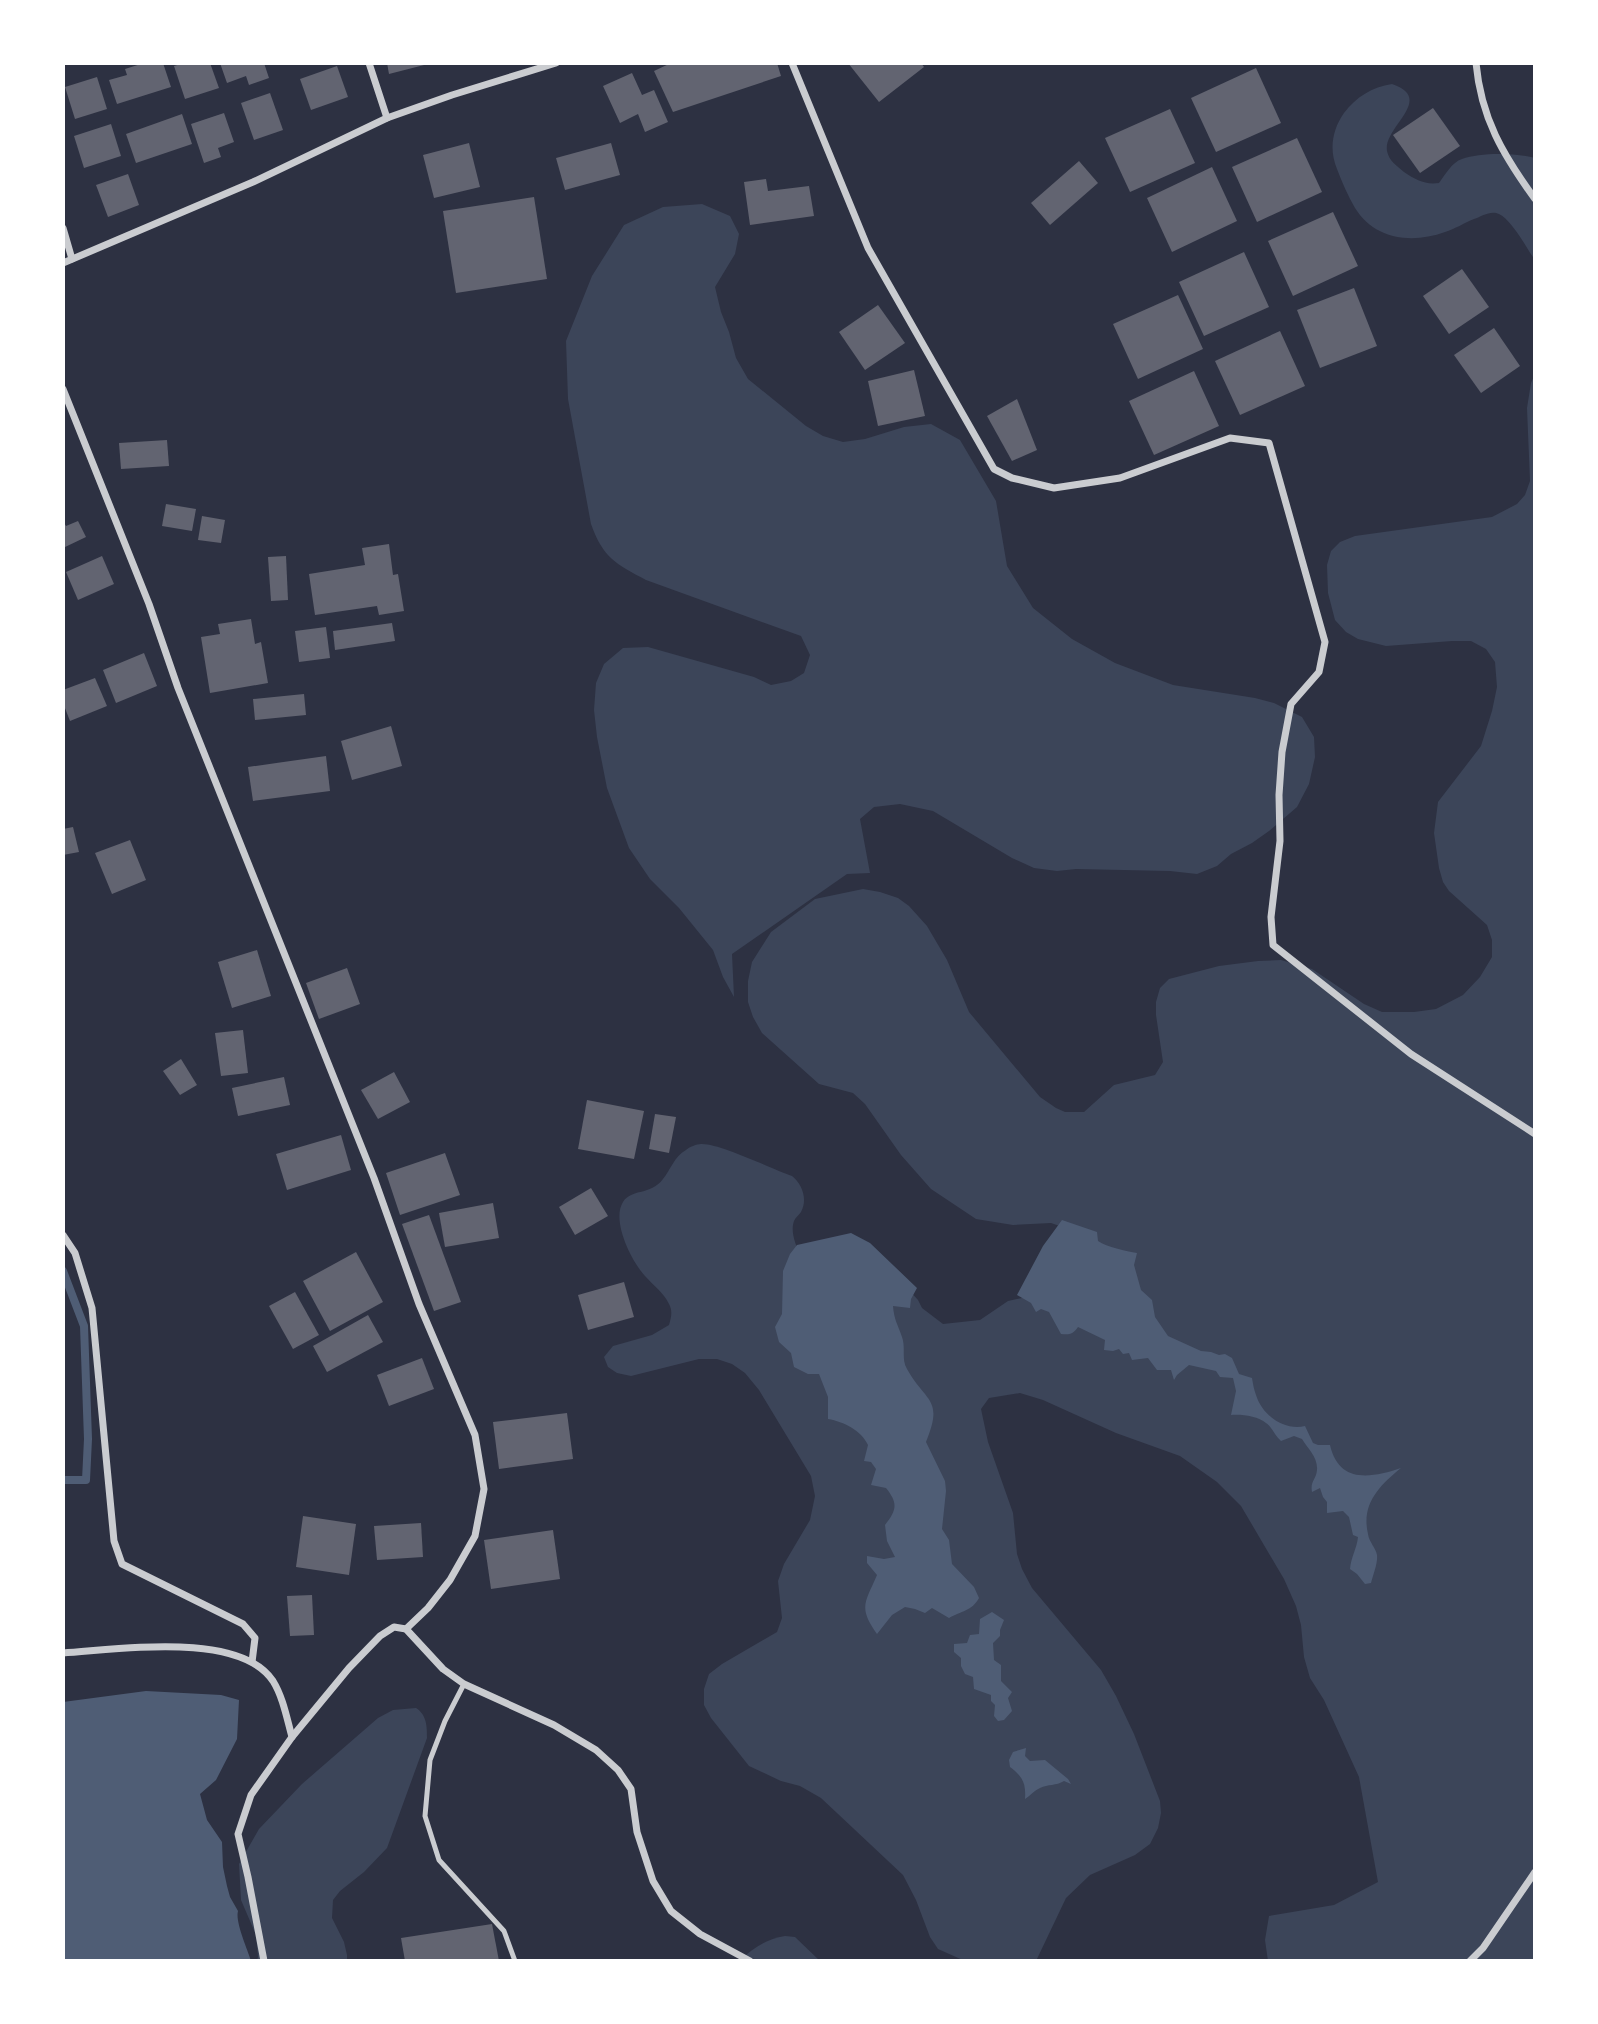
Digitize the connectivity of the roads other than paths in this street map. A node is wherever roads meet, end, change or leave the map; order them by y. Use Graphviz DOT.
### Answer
graph roads {
  1 [pos="369,63"];
  2 [pos="556,63"];
  3 [pos="792,63"];
  4 [pos="1476,63"];
  5 [pos="387,118"];
  6 [pos="1535,199"];
  7 [pos="63,228"];
  8 [pos="72,259"];
  9 [pos="63,263"];
  10 [pos="63,389"];
  11 [pos="1535,1134"];
  12 [pos="63,1234"];
  13 [pos="406,1629"];
  14 [pos="63,1653"];
  15 [pos="253,1662"];
  16 [pos="464,1684"];
  17 [pos="292,1737"];
  18 [pos="1535,1872"];
  19 [pos="264,1961"];
  20 [pos="515,1961"];
  21 [pos="750,1961"];
  22 [pos="1470,1961"];
  1 -- 5 [label="street"];
  2 -- 5 [label="street"];
  3 -- 11 [label="street"];
  4 -- 6 [label="street"];
  5 -- 8 [label="street"];
  7 -- 8 [label="street"];
  8 -- 9 [label="street"];
  10 -- 13 [label="street"];
  12 -- 15 [label="street"];
  13 -- 16 [label="street"];
  13 -- 17 [label="street"];
  14 -- 15 [label="street"];
  15 -- 17 [label="street"];
  16 -- 20 [label="lane"];
  16 -- 21 [label="street"];
  17 -- 19 [label="street"];
  18 -- 22 [label="street"];
}
